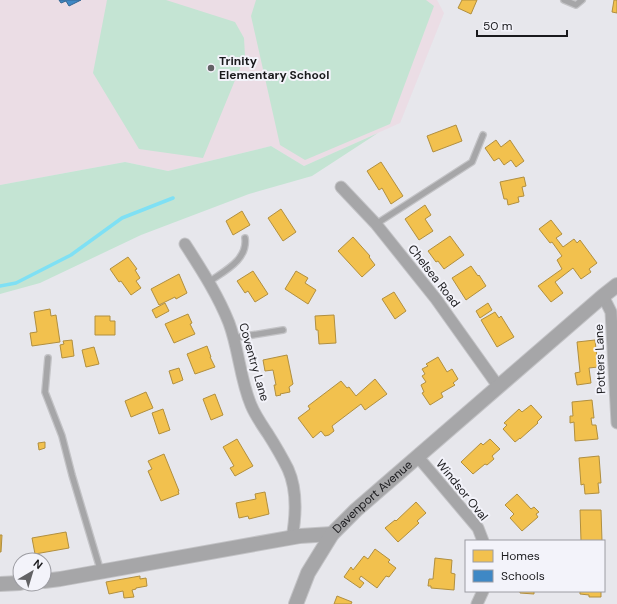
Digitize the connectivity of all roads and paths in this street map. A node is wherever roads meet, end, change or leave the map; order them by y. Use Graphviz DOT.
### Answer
graph roads {
  1 [pos="564,0"];
  2 [pos="582,0"];
  3 [pos="483,135"];
  4 [pos="341,187"];
  5 [pos="376,224"];
  6 [pos="245,238"];
  7 [pos="185,244"];
  8 [pos="209,282"];
  9 [pos="617,285"];
  10 [pos="603,296"];
  11 [pos="283,330"];
  12 [pos="234,338"];
  13 [pos="48,358"];
  14 [pos="498,386"];
  15 [pos="617,423"];
  16 [pos="418,457"];
  17 [pos="332,534"];
  18 [pos="292,538"];
  19 [pos="483,540"];
  20 [pos="101,572"];
  21 [pos="52,580"];
  22 [pos="12,583"];
  23 [pos="0,584"];
  24 [pos="483,592"];
  25 [pos="296,604"];
  26 [pos="477,604"];
  1 -- 2 [label="lane"];
  3 -- 5 [label="lane"];
  4 -- 5 [label="street, Chelsea Road"];
  5 -- 14 [label="street, Chelsea Road"];
  6 -- 8 [label="lane"];
  7 -- 8 [label="street, Coventry Lane"];
  8 -- 12 [label="street, Coventry Lane"];
  9 -- 10 [label="street, Davenport Avenue"];
  10 -- 14 [label="street, Davenport Avenue"];
  10 -- 15 [label="street, Potters Lane"];
  11 -- 12 [label="lane"];
  12 -- 18 [label="street, Coventry Lane"];
  13 -- 20 [label="lane"];
  14 -- 16 [label="street, Davenport Avenue"];
  16 -- 17 [label="street, Davenport Avenue"];
  16 -- 19 [label="street, Windsor Oval"];
  17 -- 18 [label="street, Davenport Avenue"];
  17 -- 25 [label="street"];
  18 -- 20 [label="street, Davenport Avenue"];
  20 -- 21 [label="street, Davenport Avenue"];
  22 -- 23 [label="street"];
  24 -- 26 [label="street"];
}
